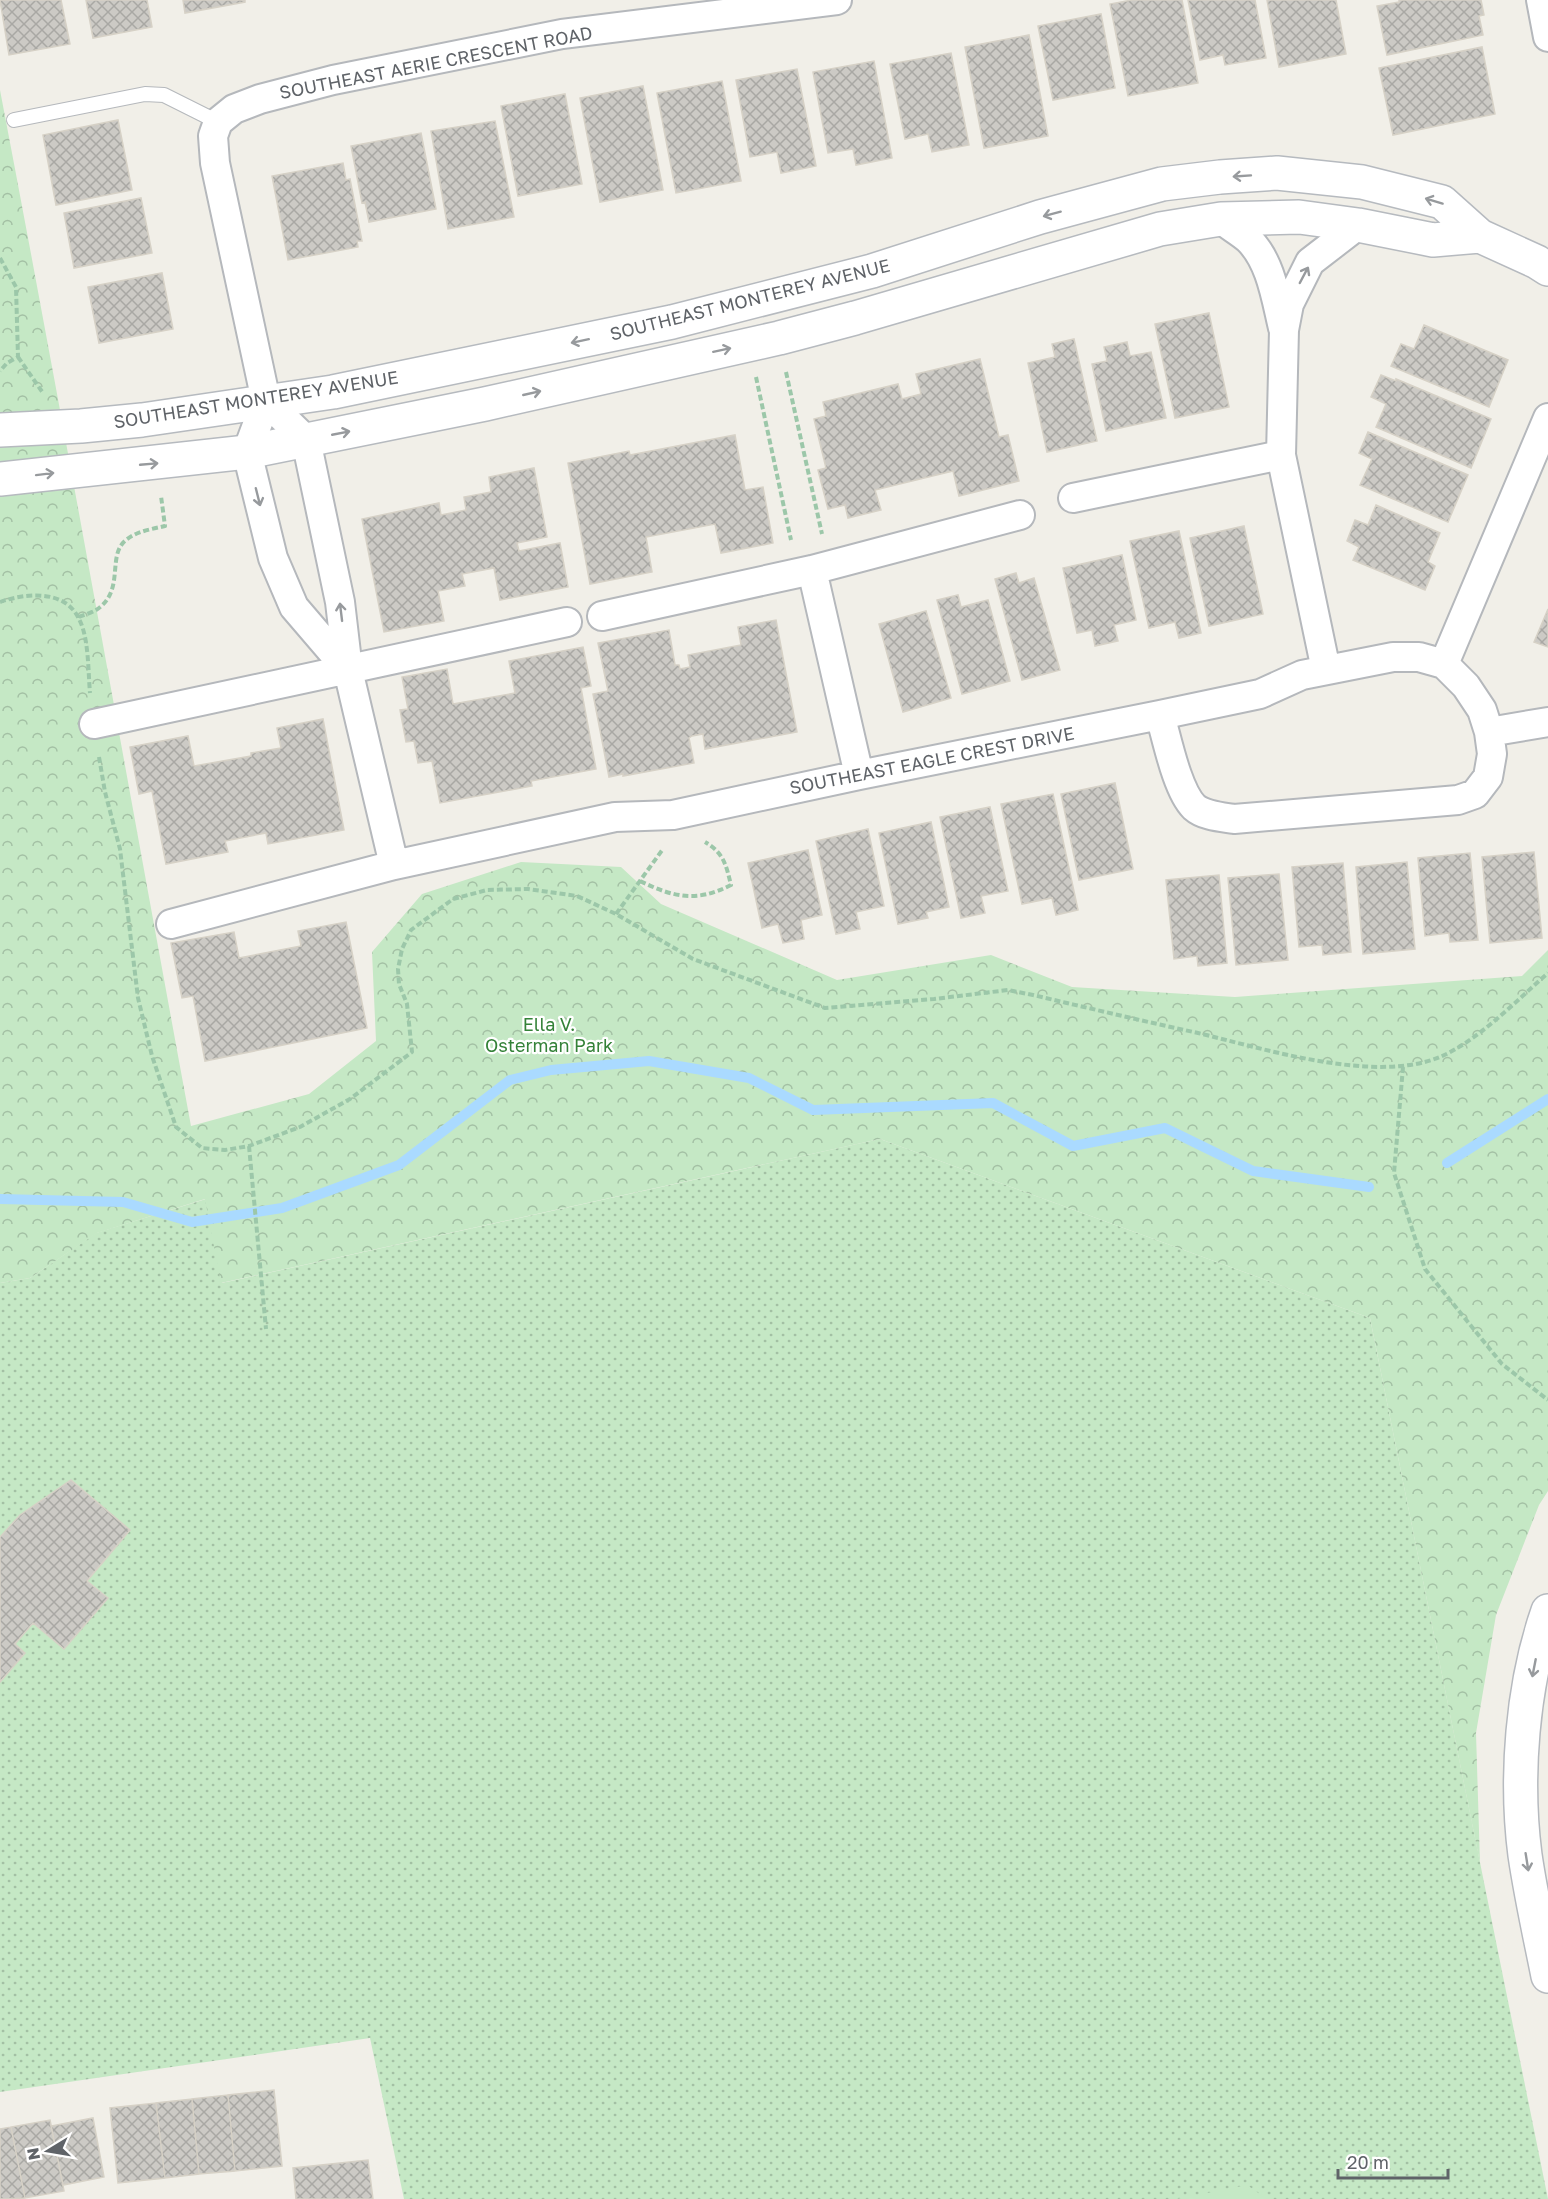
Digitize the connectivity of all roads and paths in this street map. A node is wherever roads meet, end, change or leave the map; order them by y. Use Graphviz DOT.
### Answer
graph roads {
  1 [pos="837,0"];
  2 [pos="1540,0"];
  3 [pos="1548,37"];
  4 [pos="14,120"];
  5 [pos="218,122"];
  6 [pos="1221,219"];
  7 [pos="1358,225"];
  8 [pos="1480,236"];
  9 [pos="0,258"];
  10 [pos="1548,269"];
  11 [pos="1284,330"];
  12 [pos="764,341"];
  13 [pos="18,357"];
  14 [pos="0,371"];
  15 [pos="45,396"];
  16 [pos="266,401"];
  17 [pos="1548,418"];
  18 [pos="0,430"];
  19 [pos="306,440"];
  20 [pos="247,452"];
  21 [pos="1281,455"];
  22 [pos="156,463"];
  23 [pos="0,479"];
  24 [pos="1073,498"];
  25 [pos="1020,515"];
  26 [pos="812,570"];
  27 [pos="602,616"];
  28 [pos="79,617"];
  29 [pos="567,622"];
  30 [pos="1444,664"];
  31 [pos="348,670"];
  32 [pos="1326,670"];
  33 [pos="1160,715"];
  34 [pos="1548,722"];
  35 [pos="94,724"];
  36 [pos="1489,732"];
  37 [pos="859,775"];
  38 [pos="676,826"];
  39 [pos="394,865"];
  40 [pos="640,881"];
  41 [pos="171,924"];
  42 [pos="1548,973"];
  43 [pos="1403,1067"];
  44 [pos="249,1146"];
  45 [pos="266,1329"];
  46 [pos="1548,1400"];
  47 [pos="1548,1611"];
  48 [pos="1548,1976"];
  1 -- 5 [label="street, SOUTHEAST AERIE CRESCENT ROAD"];
  2 -- 3 [label="street"];
  4 -- 5 [label="lane"];
  5 -- 16 [label="street"];
  6 -- 7 [label="street, SOUTHEAST MONTEREY AVENUE"];
  6 -- 11 [label="street"];
  6 -- 12 [label="street, SOUTHEAST MONTEREY AVENUE"];
  7 -- 8 [label="street, SOUTHEAST MONTEREY AVENUE"];
  11 -- 7 [label="street, one-way"];
  8 -- 10 [label="street, SOUTHEAST MONTEREY AVENUE"];
  8 -- 16 [label="street, SOUTHEAST MONTEREY AVENUE, one-way"];
  9 -- 13 [label="path"];
  11 -- 21 [label="street"];
  19 -- 12 [label="street, SOUTHEAST MONTEREY AVENUE, one-way"];
  12 -- 26 [label="path"];
  12 -- 26 [label="path"];
  13 -- 14 [label="path"];
  13 -- 15 [label="path"];
  16 -- 18 [label="street, SOUTHEAST MONTEREY AVENUE"];
  16 -- 19 [label="street"];
  16 -- 20 [label="street"];
  17 -- 30 [label="street"];
  19 -- 20 [label="street, SOUTHEAST MONTEREY AVENUE"];
  31 -- 19 [label="street, one-way"];
  20 -- 22 [label="street, SOUTHEAST MONTEREY AVENUE"];
  20 -- 31 [label="street, one-way"];
  21 -- 24 [label="street"];
  21 -- 32 [label="street"];
  23 -- 22 [label="street, SOUTHEAST MONTEREY AVENUE, one-way"];
  22 -- 28 [label="path"];
  25 -- 26 [label="street"];
  26 -- 27 [label="street"];
  26 -- 37 [label="street"];
  29 -- 31 [label="street"];
  30 -- 32 [label="street, SOUTHEAST EAGLE CREST DRIVE"];
  30 -- 36 [label="street"];
  31 -- 35 [label="street"];
  31 -- 39 [label="street"];
  32 -- 33 [label="street, SOUTHEAST EAGLE CREST DRIVE"];
  33 -- 36 [label="street"];
  33 -- 37 [label="street, SOUTHEAST EAGLE CREST DRIVE"];
  34 -- 36 [label="street"];
  37 -- 38 [label="street, SOUTHEAST EAGLE CREST DRIVE"];
  38 -- 39 [label="street, SOUTHEAST EAGLE CREST DRIVE"];
  38 -- 40 [label="path"];
  38 -- 40 [label="path"];
  39 -- 41 [label="street, SOUTHEAST EAGLE CREST DRIVE"];
  40 -- 43 [label="path"];
  42 -- 43 [label="path"];
  43 -- 46 [label="path"];
  44 -- 45 [label="path"];
  47 -- 48 [label="street, one-way"];
}
